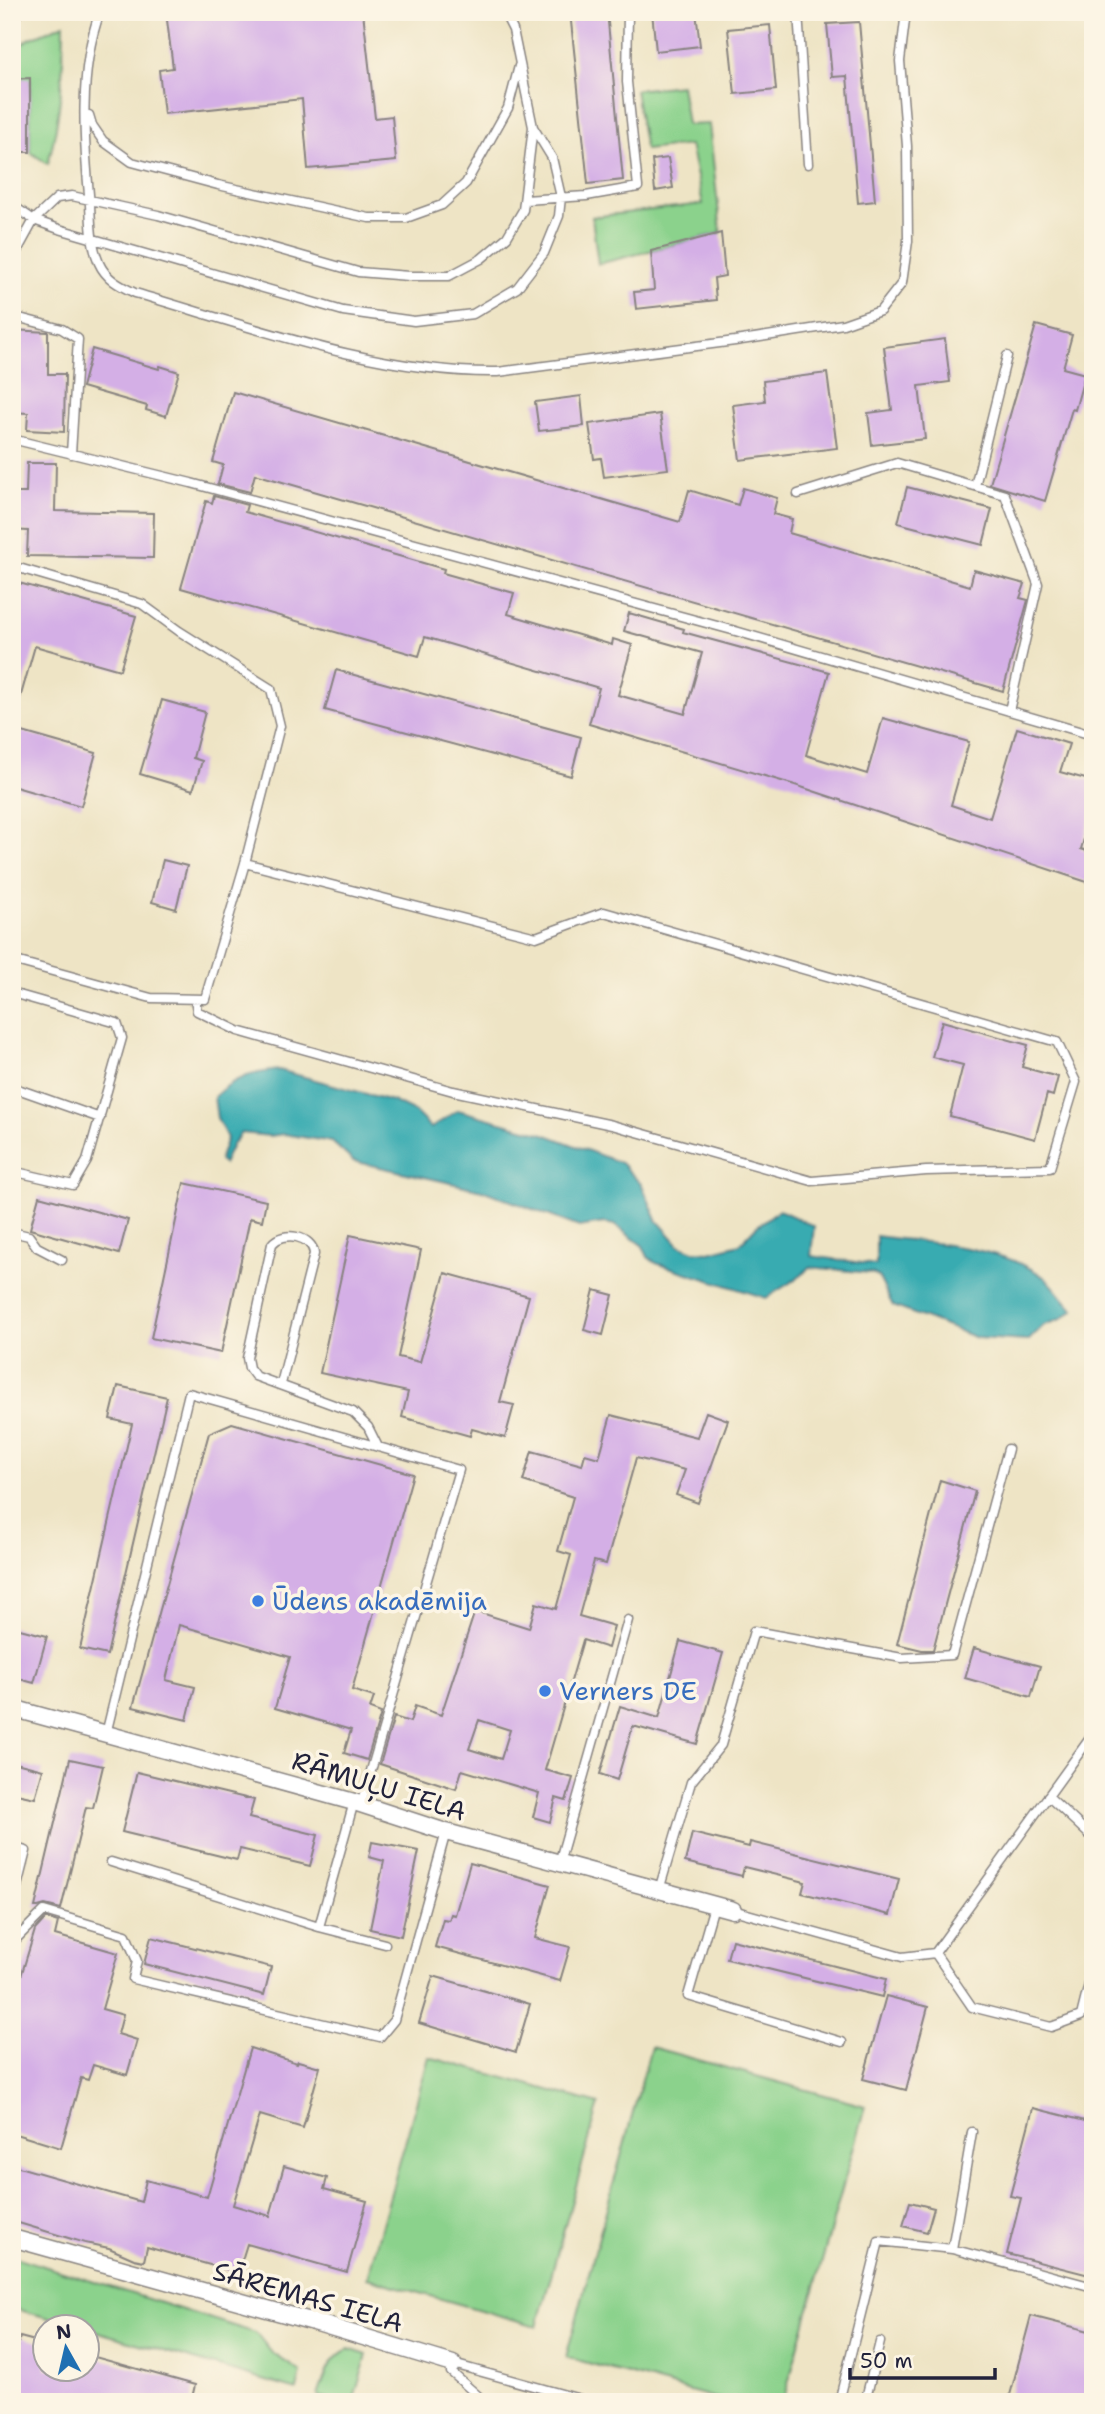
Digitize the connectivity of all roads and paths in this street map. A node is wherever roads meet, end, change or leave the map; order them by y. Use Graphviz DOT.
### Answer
graph roads {
  1 [pos="100,12"];
  2 [pos="504,12"];
  3 [pos="628,12"];
  4 [pos="798,12"];
  5 [pos="906,12"];
  6 [pos="16,13"];
  7 [pos="12,22"];
  8 [pos="520,63"];
  9 [pos="86,106"];
  10 [pos="533,127"];
  11 [pos="808,164"];
  12 [pos="561,197"];
  13 [pos="89,198"];
  14 [pos="525,200"];
  15 [pos="12,205"];
  16 [pos="34,220"];
  17 [pos="92,237"];
  18 [pos="12,255"];
  19 [pos="12,316"];
  20 [pos="1007,356"];
  21 [pos="12,439"];
  22 [pos="71,454"];
  23 [pos="975,486"];
  24 [pos="797,494"];
  25 [pos="12,566"];
  26 [pos="1009,711"];
  27 [pos="1092,736"];
  28 [pos="246,863"];
  29 [pos="12,960"];
  30 [pos="12,993"];
  31 [pos="195,999"];
  32 [pos="12,1087"];
  33 [pos="100,1118"];
  34 [pos="12,1171"];
  35 [pos="12,1232"];
  36 [pos="62,1260"];
  37 [pos="281,1384"];
  38 [pos="378,1447"];
  39 [pos="1008,1449"];
  40 [pos="628,1620"];
  41 [pos="12,1708"];
  42 [pos="106,1734"];
  43 [pos="1093,1734"];
  44 [pos="1048,1796"];
  45 [pos="357,1804"];
  46 [pos="446,1832"];
  47 [pos="1093,1838"];
  48 [pos="12,1847"];
  49 [pos="111,1862"];
  50 [pos="559,1864"];
  51 [pos="659,1891"];
  52 [pos="12,1906"];
  53 [pos="714,1906"];
  54 [pos="733,1910"];
  55 [pos="319,1927"];
  56 [pos="12,1943"];
  57 [pos="385,1944"];
  58 [pos="935,1953"];
  59 [pos="1093,1968"];
  60 [pos="842,2042"];
  61 [pos="972,2132"];
  62 [pos="12,2238"];
  63 [pos="952,2249"];
  64 [pos="1093,2287"];
  65 [pos="880,2342"];
  66 [pos="453,2364"];
  67 [pos="485,2402"];
  68 [pos="591,2402"];
  69 [pos="839,2402"];
  70 [pos="865,2402"];
  1 -- 9 [label="lane"];
  2 -- 8 [label="lane"];
  3 -- 12 [label="lane"];
  4 -- 11 [label="lane"];
  5 -- 17 [label="lane"];
  6 -- 7 [label="lane"];
  8 -- 9 [label="lane"];
  8 -- 10 [label="lane"];
  9 -- 13 [label="lane"];
  10 -- 12 [label="lane"];
  10 -- 14 [label="lane"];
  12 -- 14 [label="lane"];
  12 -- 17 [label="lane"];
  13 -- 14 [label="lane"];
  13 -- 16 [label="lane"];
  13 -- 17 [label="lane"];
  15 -- 16 [label="lane"];
  16 -- 17 [label="lane"];
  16 -- 18 [label="lane"];
  19 -- 22 [label="lane"];
  20 -- 23 [label="lane"];
  21 -- 22 [label="lane"];
  22 -- 26 [label="lane"];
  23 -- 24 [label="lane"];
  23 -- 26 [label="lane"];
  25 -- 28 [label="lane"];
  26 -- 27 [label="lane"];
  28 -- 31 [label="lane"];
  28 -- 31 [label="lane"];
  29 -- 31 [label="lane"];
  30 -- 33 [label="lane"];
  32 -- 33 [label="lane"];
  33 -- 34 [label="lane"];
  35 -- 36 [label="lane"];
  37 -- 37 [label="lane"];
  37 -- 38 [label="lane"];
  38 -- 42 [label="lane"];
  38 -- 45 [label="lane"];
  39 -- 51 [label="lane"];
  40 -- 50 [label="lane"];
  41 -- 42 [label="street, RĀMUĻU IELA"];
  42 -- 45 [label="street, RĀMUĻU IELA"];
  43 -- 44 [label="lane"];
  44 -- 47 [label="lane"];
  44 -- 58 [label="lane"];
  45 -- 46 [label="street, RĀMUĻU IELA"];
  45 -- 55 [label="lane"];
  46 -- 50 [label="street, RĀMUĻU IELA"];
  46 -- 56 [label="lane"];
  48 -- 52 [label="lane"];
  49 -- 55 [label="lane"];
  50 -- 51 [label="street, RĀMUĻU IELA"];
  51 -- 53 [label="street, RĀMUĻU IELA"];
  53 -- 54 [label="street, RĀMUĻU IELA"];
  53 -- 60 [label="lane"];
  54 -- 58 [label="lane"];
  55 -- 57 [label="lane"];
  58 -- 59 [label="lane"];
  61 -- 63 [label="lane"];
  62 -- 66 [label="street, SĀREMAS IELA"];
  63 -- 64 [label="lane"];
  63 -- 69 [label="lane"];
  65 -- 70 [label="lane"];
  66 -- 67 [label="lane"];
  66 -- 68 [label="lane, SĀREMAS IELA"];
}
